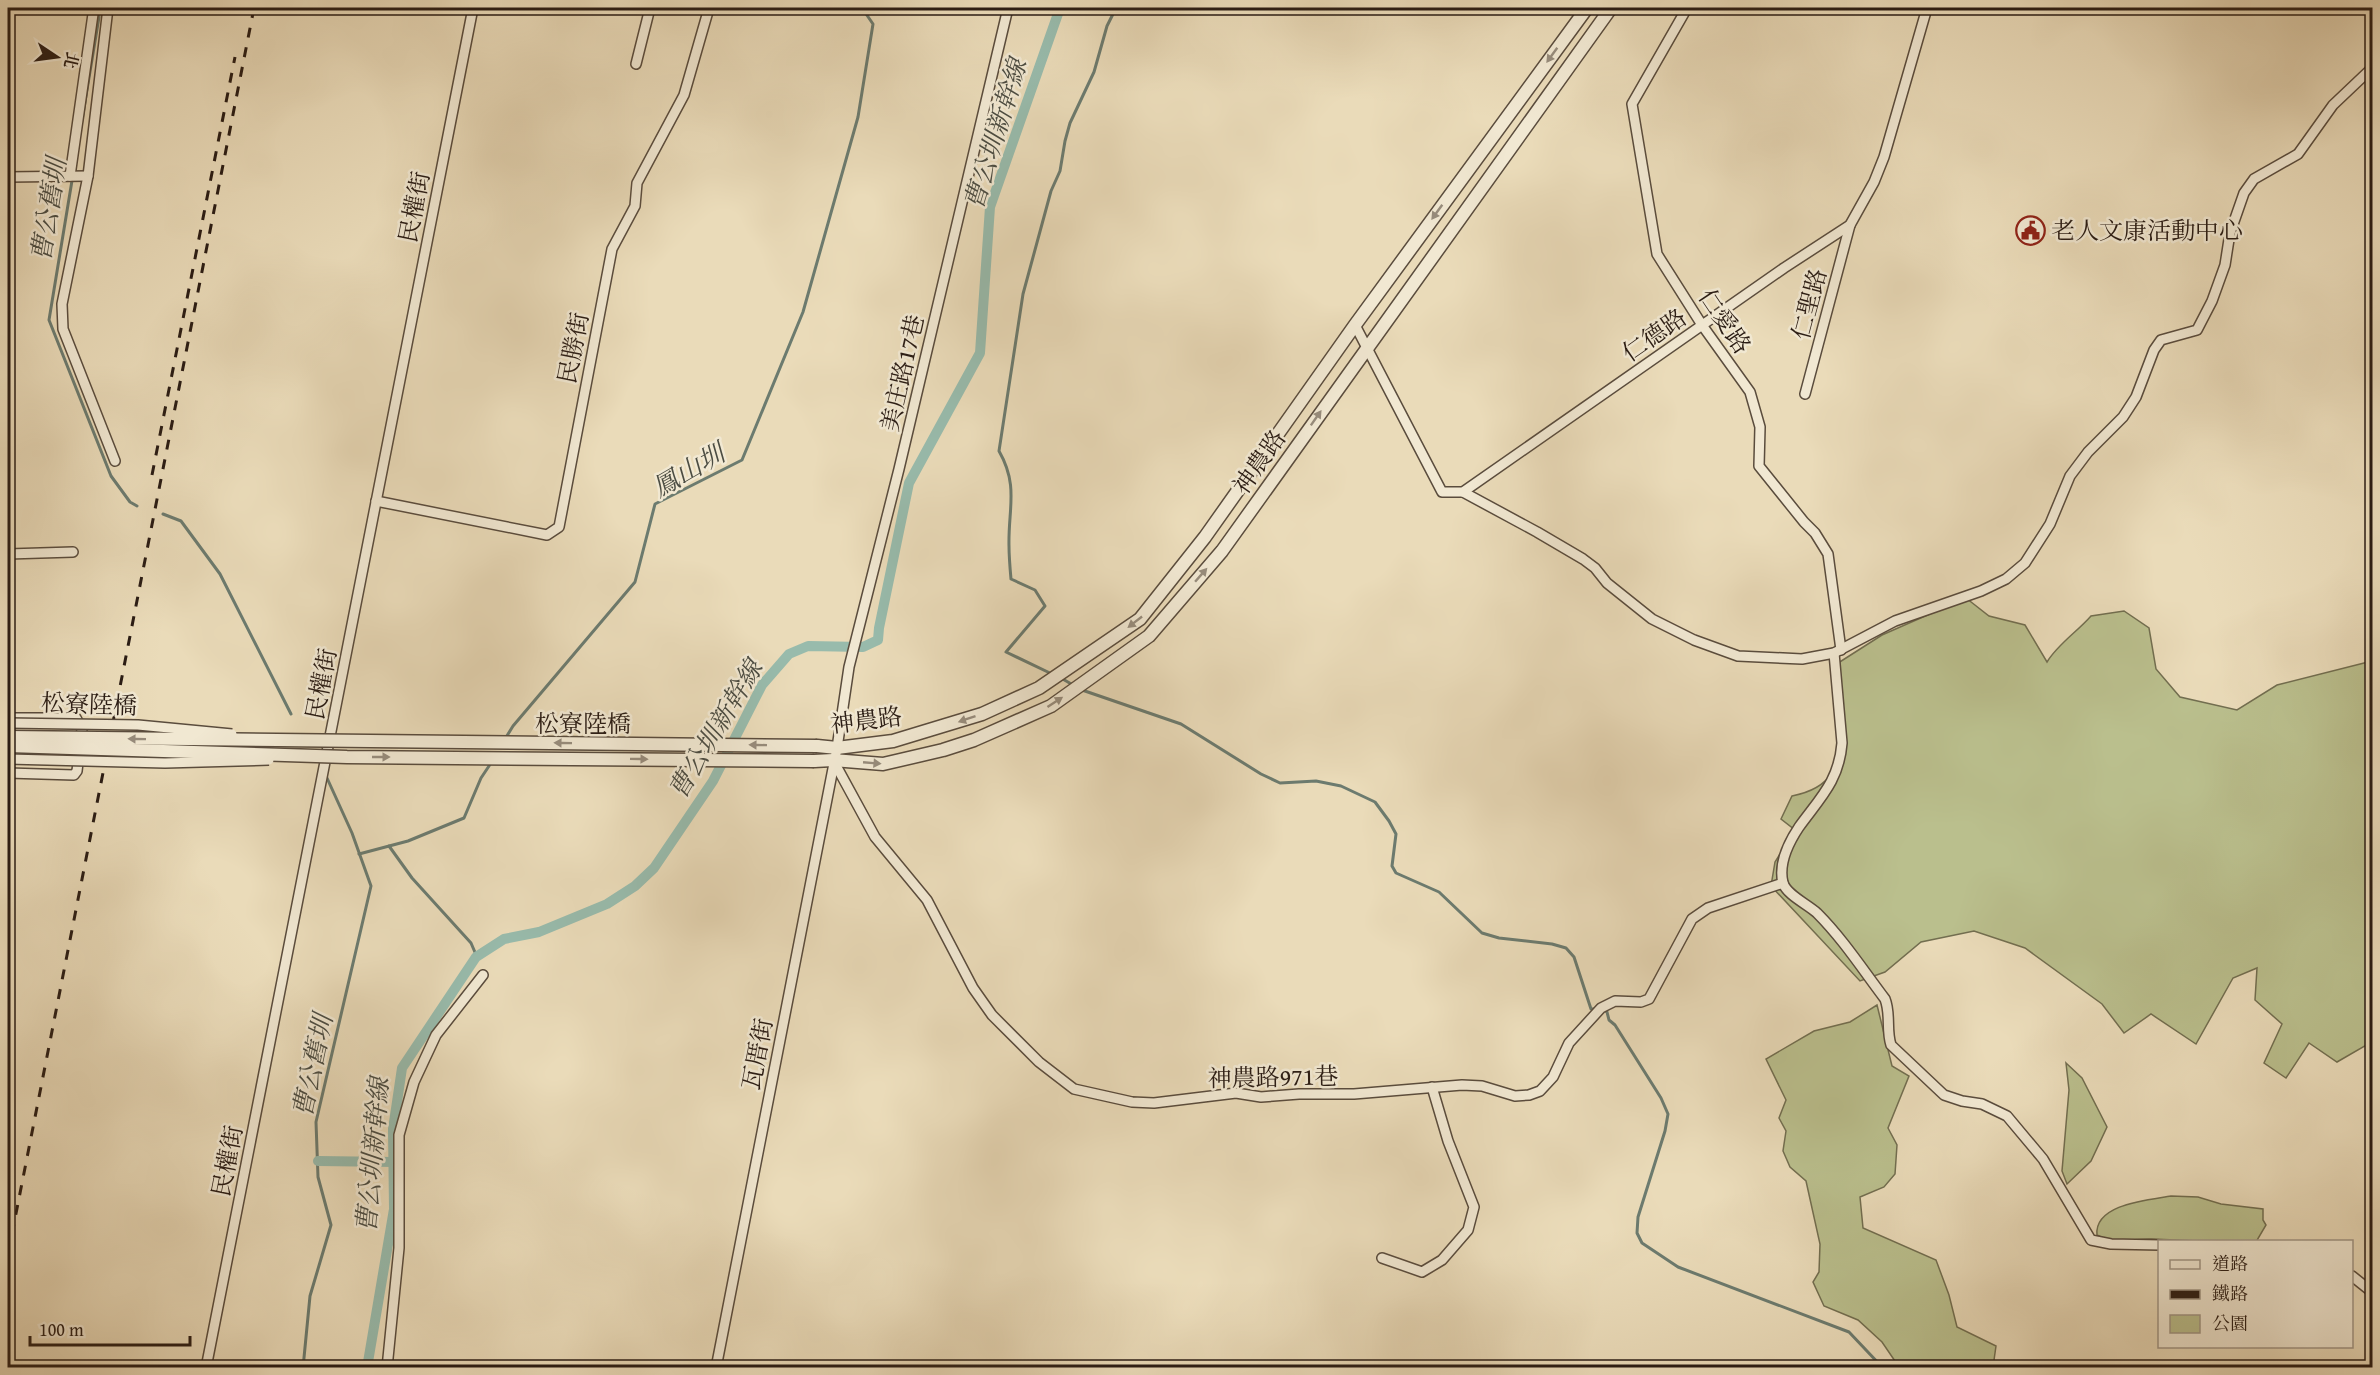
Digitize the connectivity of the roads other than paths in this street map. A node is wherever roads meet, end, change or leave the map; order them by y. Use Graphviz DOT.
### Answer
graph roads {
  1 [pos="92,8"];
  2 [pos="108,8"];
  3 [pos="473,8"];
  4 [pos="650,8"];
  5 [pos="709,8"];
  6 [pos="1008,8"];
  7 [pos="1587,8"];
  8 [pos="1611,8"];
  9 [pos="1687,8"];
  10 [pos="1927,8"];
  11 [pos="636,64"];
  12 [pos="2373,68"];
  13 [pos="71,176"];
  14 [pos="86,176"];
  15 [pos="8,177"];
  16 [pos="1850,225"];
  17 [pos="1355,325"];
  18 [pos="1702,325"];
  19 [pos="1366,347"];
  20 [pos="1805,394"];
  21 [pos="115,461"];
  22 [pos="1463,492"];
  23 [pos="376,501"];
  24 [pos="73,552"];
  25 [pos="8,554"];
  26 [pos="1837,652"];
  27 [pos="8,718"];
  28 [pos="8,723"];
  29 [pos="8,737"];
  30 [pos="348,742"];
  31 [pos="8,746"];
  32 [pos="817,746"];
  33 [pos="835,754"];
  34 [pos="346,757"];
  35 [pos="8,759"];
  36 [pos="813,761"];
  37 [pos="8,773"];
  38 [pos="1783,883"];
  39 [pos="483,975"];
  40 [pos="1432,1087"];
  41 [pos="2158,1245"];
  42 [pos="1382,1258"];
  43 [pos="2353,1277"];
  44 [pos="2373,1292"];
  45 [pos="206,1368"];
  46 [pos="387,1368"];
  47 [pos="716,1368"];
  1 -- 13 [label="street"];
  2 -- 14 [label="street"];
  3 -- 23 [label="street, 民權街"];
  4 -- 11 [label="street"];
  5 -- 23 [label="street, 民勝街"];
  6 -- 33 [label="street, 美庄路17巷"];
  7 -- 17 [label="street, 神農路, one-way"];
  8 -- 19 [label="street, 神農路"];
  9 -- 18 [label="street, 仁愛路"];
  10 -- 16 [label="street, 仁德路"];
  12 -- 26 [label="street"];
  13 -- 14 [label="street"];
  13 -- 15 [label="street"];
  14 -- 21 [label="street"];
  16 -- 18 [label="street, 仁德路"];
  16 -- 20 [label="street, 仁聖路"];
  17 -- 19 [label="street"];
  17 -- 33 [label="street, 神農路, one-way"];
  18 -- 22 [label="street, 仁德路"];
  18 -- 26 [label="street, 仁愛路"];
  19 -- 22 [label="street"];
  33 -- 19 [label="street, 神農路, one-way"];
  22 -- 26 [label="street"];
  23 -- 45 [label="street, 民權街"];
  24 -- 25 [label="street"];
  26 -- 38 [label="street, 仁愛路"];
  27 -- 37 [label="street"];
  28 -- 30 [label="street, 松寮陸橋, bridge"];
  30 -- 29 [label="street, 松寮陸橋, one-way, bridge"];
  32 -- 30 [label="street, 松寮陸橋, one-way, bridge"];
  31 -- 34 [label="street, 松寮陸橋, bridge"];
  32 -- 33 [label="street, 神農路"];
  33 -- 36 [label="street, 神農路"];
  33 -- 40 [label="street, 神農路971巷"];
  33 -- 47 [label="street, 瓦厝街"];
  34 -- 35 [label="street, 松寮陸橋, bridge"];
  34 -- 36 [label="street, 松寮陸橋, one-way, bridge"];
  38 -- 40 [label="street, 神農路971巷"];
  38 -- 41 [label="street"];
  39 -- 46 [label="street"];
  40 -- 42 [label="street"];
  43 -- 44 [label="street"];
}
